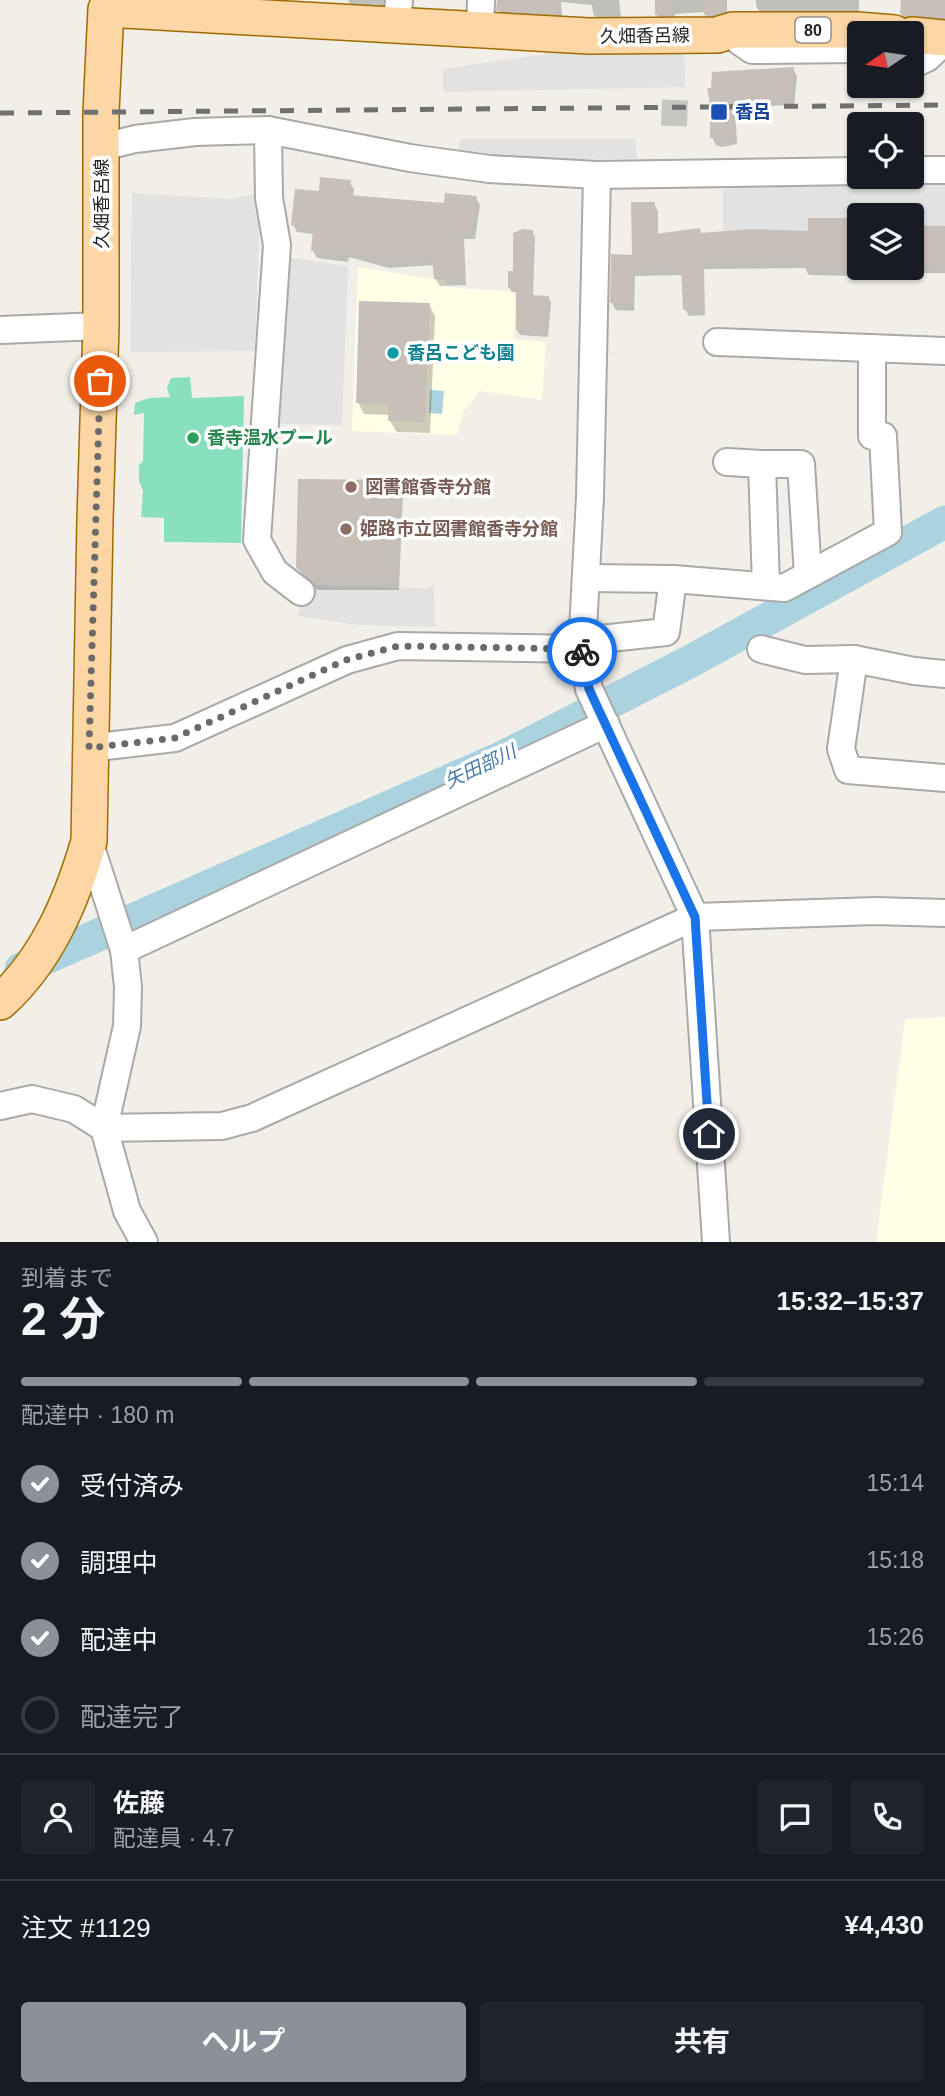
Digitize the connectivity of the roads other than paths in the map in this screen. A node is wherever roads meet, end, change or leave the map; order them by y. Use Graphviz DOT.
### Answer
graph roads {
  1 [pos="106,4"];
  2 [pos="398,13"];
  3 [pos="481,15"];
  4 [pos="733,15"];
  5 [pos="847,29"];
  6 [pos="924,36"];
  7 [pos="945,39"];
  8 [pos="847,49"];
  9 [pos="924,59"];
  10 [pos="268,130"];
  11 [pos="103,146"];
  12 [pos="924,170"];
  13 [pos="945,170"];
  14 [pos="847,171"];
  15 [pos="597,176"];
  16 [pos="101,326"];
  17 [pos="0,330"];
  18 [pos="717,342"];
  19 [pos="872,348"];
  20 [pos="945,351"];
  21 [pos="727,462"];
  22 [pos="762,464"];
  23 [pos="808,575"];
  24 [pos="586,578"];
  25 [pos="673,579"];
  26 [pos="766,585"];
  27 [pos="301,592"];
  28 [pos="582,645"];
  29 [pos="761,649"];
  30 [pos="854,659"];
  31 [pos="945,674"];
  32 [pos="606,724"];
  33 [pos="89,748"];
  34 [pos="945,779"];
  35 [pos="89,841"];
  36 [pos="945,914"];
  37 [pos="695,917"];
  38 [pos="124,950"];
  39 [pos="4,998"];
  40 [pos="0,1106"];
  41 [pos="104,1128"];
  42 [pos="144,1242"];
  43 [pos="716,1242"];
  1 -- 2 [label="main road, 久畑香呂線"];
  1 -- 11 [label="main road, 久畑香呂線"];
  2 -- 3 [label="main road, 久畑香呂線"];
  3 -- 4 [label="main road, 久畑香呂線"];
  4 -- 5 [label="main road, 80"];
  4 -- 8 [label="street"];
  6 -- 7 [label="main road"];
  7 -- 9 [label="street"];
  10 -- 11 [label="street"];
  10 -- 15 [label="street"];
  10 -- 27 [label="street"];
  11 -- 16 [label="main road, 久畑香呂線"];
  12 -- 13 [label="street"];
  14 -- 15 [label="street"];
  15 -- 24 [label="street"];
  16 -- 17 [label="street"];
  16 -- 33 [label="main road, 久畑香呂線"];
  18 -- 19 [label="street"];
  19 -- 20 [label="street"];
  19 -- 23 [label="street"];
  21 -- 22 [label="street"];
  22 -- 23 [label="street"];
  22 -- 26 [label="street"];
  23 -- 26 [label="street"];
  24 -- 25 [label="street"];
  24 -- 28 [label="street"];
  25 -- 26 [label="street"];
  25 -- 28 [label="street"];
  28 -- 32 [label="street"];
  28 -- 33 [label="street"];
  29 -- 30 [label="street"];
  30 -- 31 [label="street"];
  30 -- 34 [label="street"];
  32 -- 37 [label="street"];
  32 -- 38 [label="street"];
  33 -- 35 [label="main road, 久畑香呂線"];
  35 -- 38 [label="street"];
  35 -- 39 [label="main road, 久畑香呂線"];
  36 -- 37 [label="street"];
  37 -- 41 [label="street"];
  37 -- 43 [label="street"];
  38 -- 41 [label="street"];
  40 -- 41 [label="street"];
  41 -- 42 [label="street"];
}
